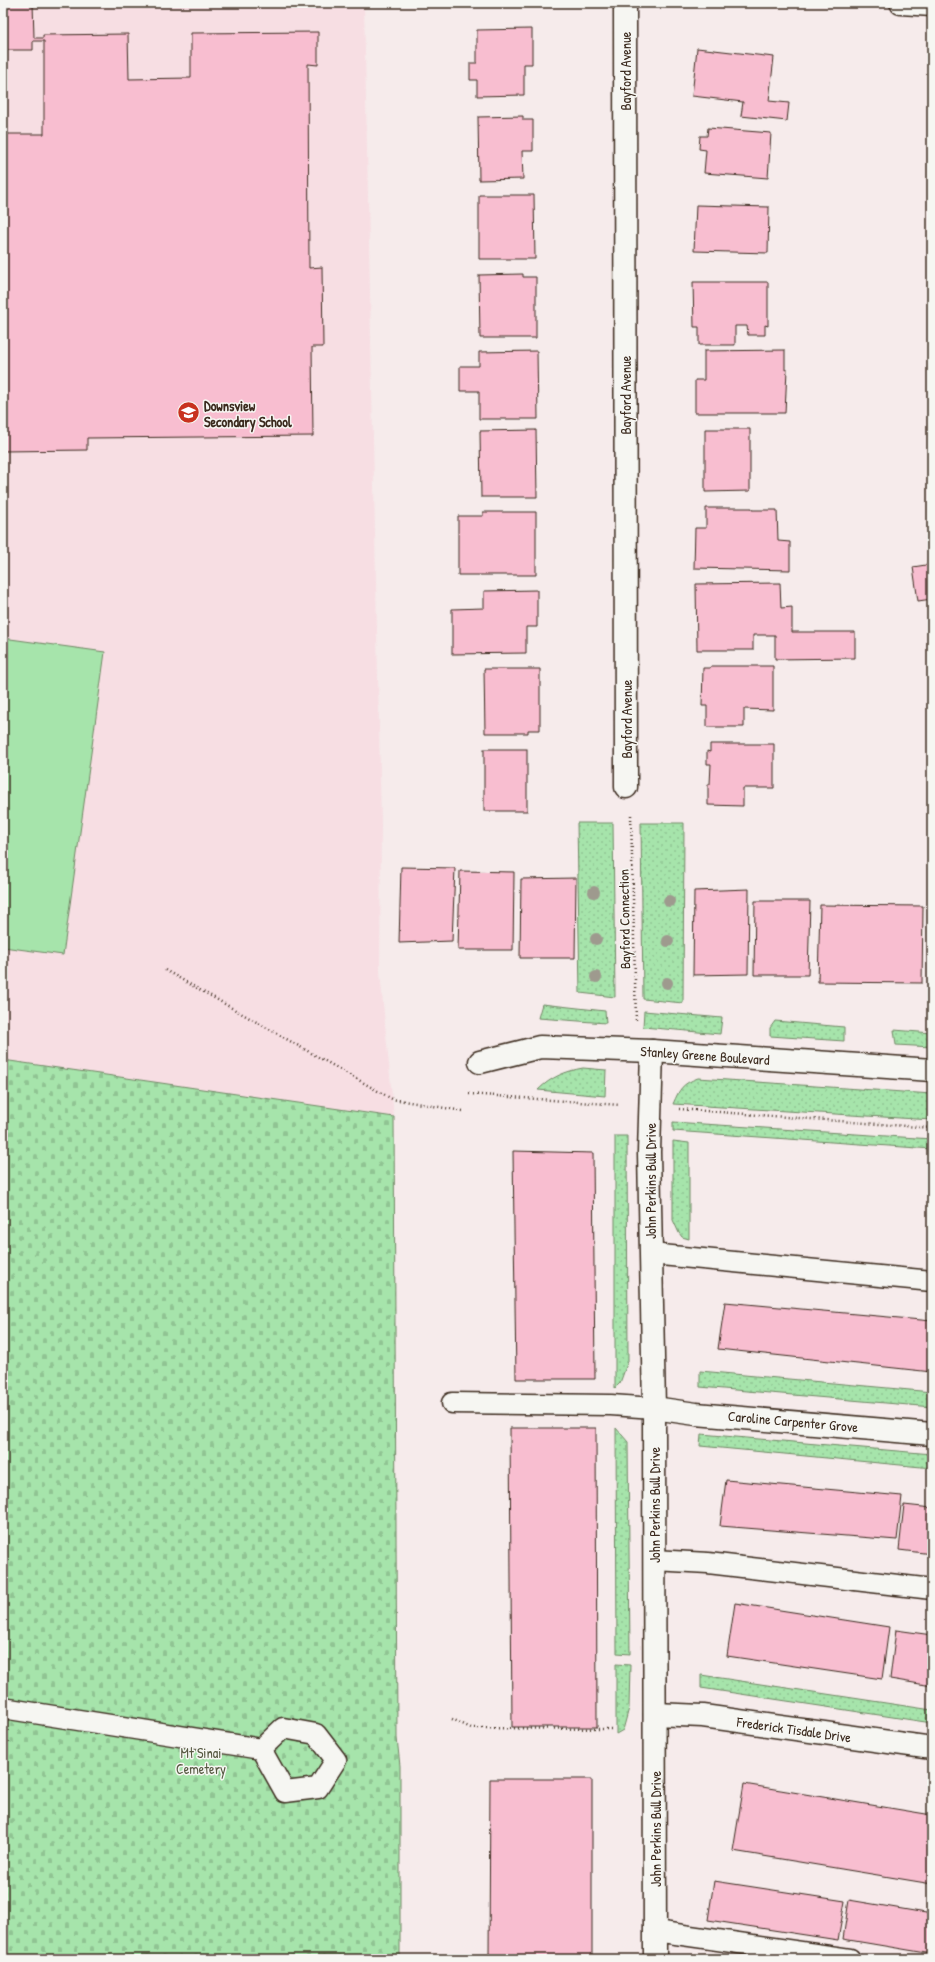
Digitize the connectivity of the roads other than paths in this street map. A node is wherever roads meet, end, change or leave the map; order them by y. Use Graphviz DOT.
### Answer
graph roads {
  1 [pos="625,3"];
  2 [pos="901,3"];
  3 [pos="932,5"];
  4 [pos="626,787"];
  5 [pos="644,1051"];
  6 [pos="480,1062"];
  7 [pos="932,1070"];
  8 [pos="651,1254"];
  9 [pos="932,1280"];
  10 [pos="452,1403"];
  11 [pos="654,1408"];
  12 [pos="932,1434"];
  13 [pos="654,1560"];
  14 [pos="932,1589"];
  15 [pos="3,1708"];
  16 [pos="655,1714"];
  17 [pos="932,1748"];
  18 [pos="261,1749"];
  19 [pos="655,1930"];
  20 [pos="655,1959"];
  21 [pos="850,1959"];
  1 -- 4 [label="street, Bayford Avenue"];
  2 -- 3 [label="street"];
  5 -- 6 [label="street, Stanley Greene Boulevard"];
  5 -- 7 [label="street, Stanley Greene Boulevard"];
  5 -- 8 [label="street, John Perkins Bull Drive"];
  8 -- 9 [label="lane"];
  8 -- 11 [label="street, John Perkins Bull Drive"];
  10 -- 11 [label="lane"];
  11 -- 12 [label="street, Caroline Carpenter Grove"];
  11 -- 13 [label="street, John Perkins Bull Drive"];
  13 -- 14 [label="lane"];
  13 -- 16 [label="street, John Perkins Bull Drive"];
  15 -- 18 [label="lane"];
  16 -- 17 [label="street, Frederick Tisdale Drive"];
  16 -- 19 [label="street, John Perkins Bull Drive"];
  19 -- 20 [label="street, John Perkins Bull Drive"];
  19 -- 21 [label="lane"];
}
